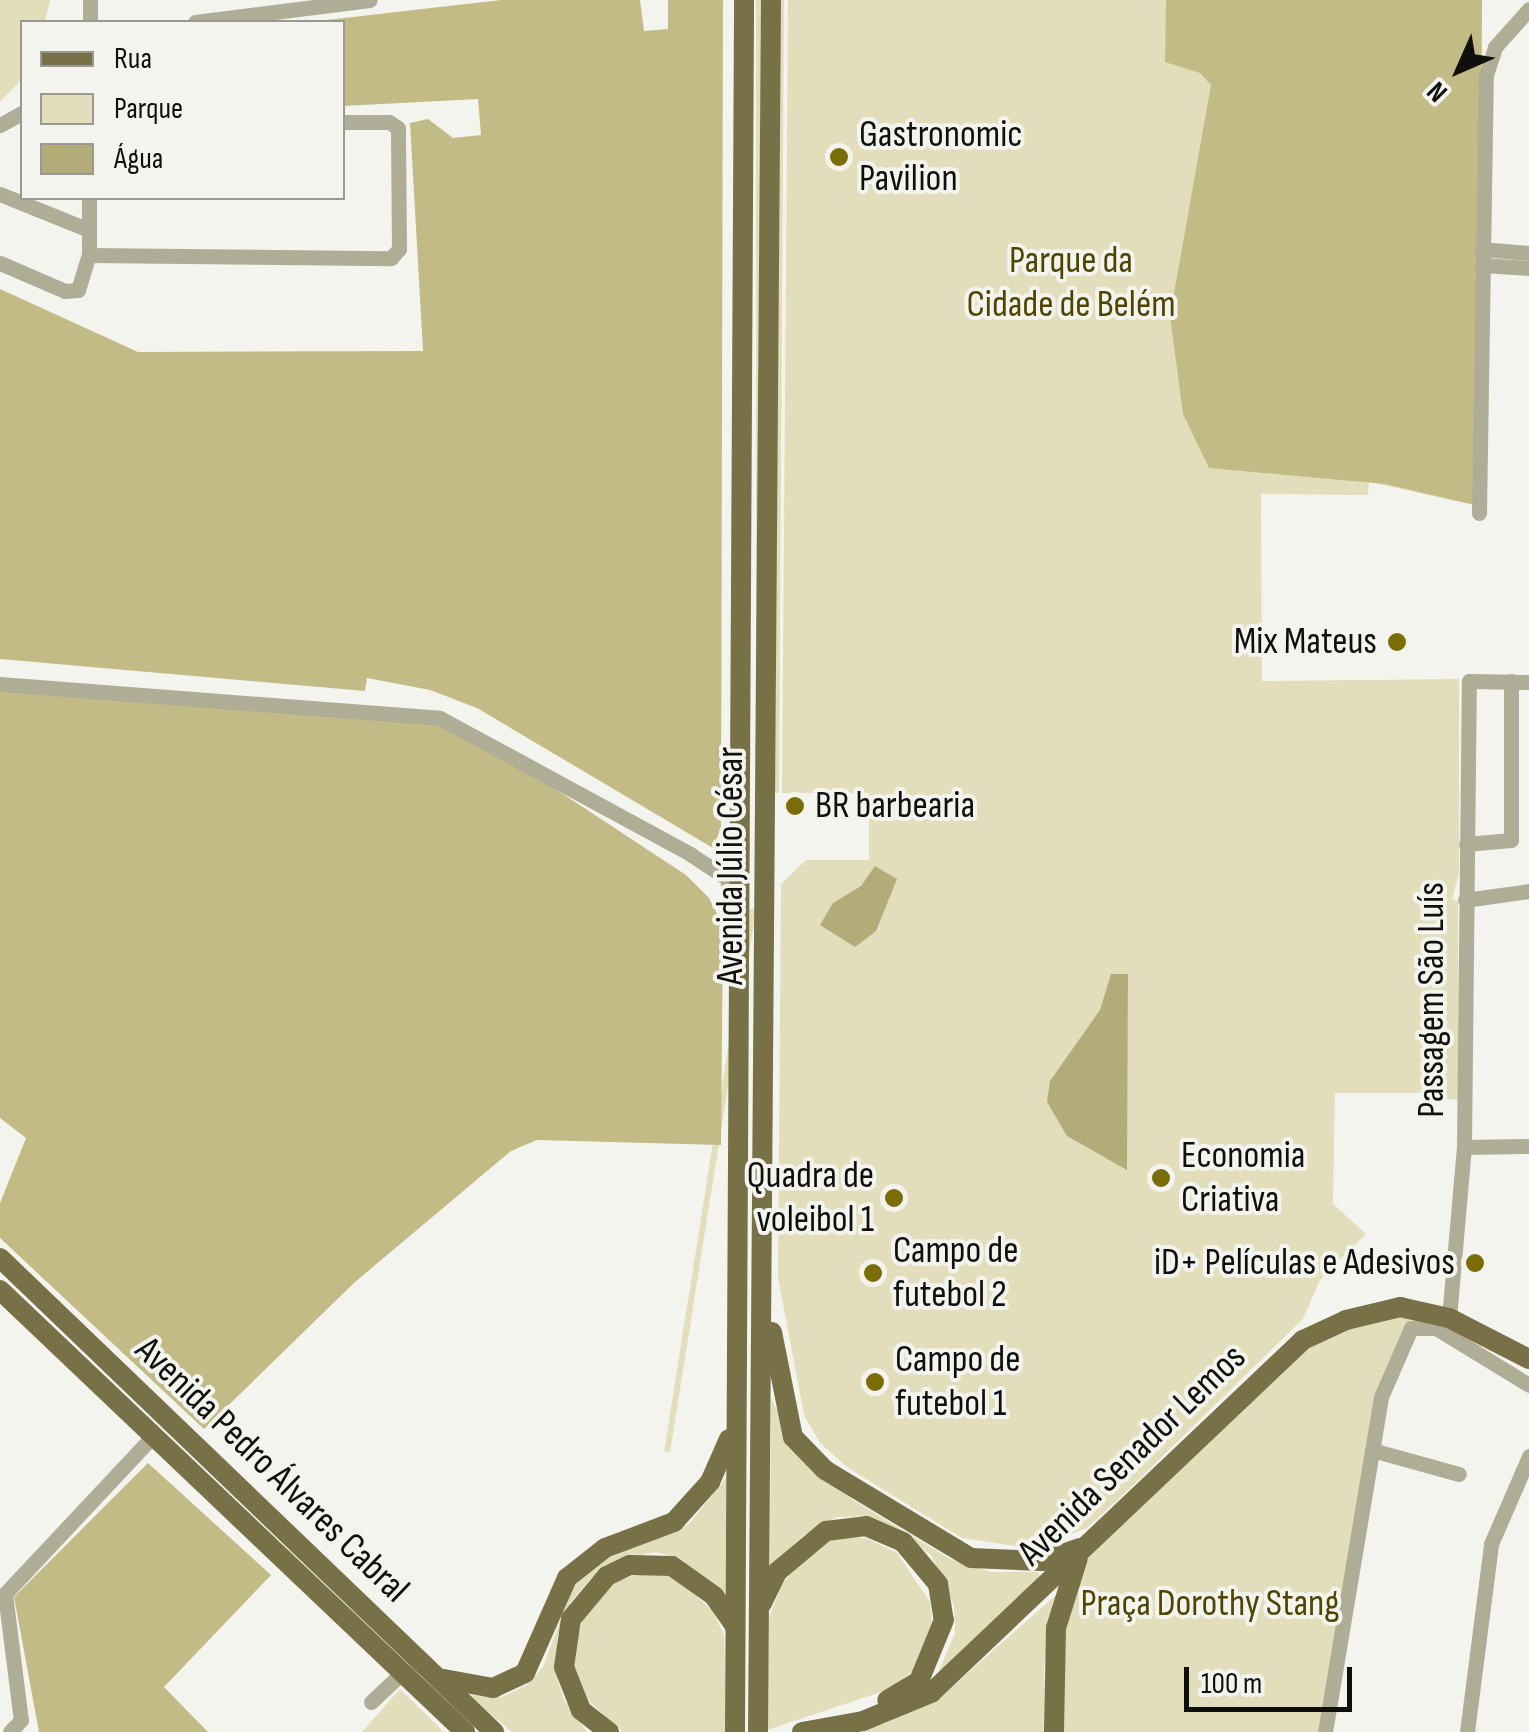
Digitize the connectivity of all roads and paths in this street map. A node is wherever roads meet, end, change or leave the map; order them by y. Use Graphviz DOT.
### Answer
graph roads {
  1 [pos="370,0"];
  2 [pos="744,0"];
  3 [pos="771,0"];
  4 [pos="1529,9"];
  5 [pos="211,20"];
  6 [pos="345,122"];
  7 [pos="0,194"];
  8 [pos="89,200"];
  9 [pos="89,230"];
  10 [pos="1529,252"];
  11 [pos="90,255"];
  12 [pos="1481,257"];
  13 [pos="0,263"];
  14 [pos="1529,268"];
  15 [pos="1478,513"];
  16 [pos="1512,681"];
  17 [pos="1529,682"];
  18 [pos="0,684"];
  19 [pos="1466,844"];
  20 [pos="1529,891"];
  21 [pos="1465,900"];
  22 [pos="736,902"];
  23 [pos="1529,1146"];
  24 [pos="1464,1147"];
  25 [pos="762,1254"];
  26 [pos="0,1258"];
  27 [pos="0,1290"];
  28 [pos="1449,1318"];
  29 [pos="1529,1359"];
  30 [pos="1529,1385"];
  31 [pos="734,1428"];
  32 [pos="154,1436"];
  33 [pos="1372,1450"];
  34 [pos="1529,1456"];
  35 [pos="1458,1474"];
  36 [pos="1083,1549"];
  37 [pos="2,1597"];
  38 [pos="759,1610"];
  39 [pos="735,1626"];
  40 [pos="5,1650"];
  41 [pos="403,1672"];
  42 [pos="434,1675"];
  43 [pos="371,1702"];
  44 [pos="463,1731"];
  45 [pos="10,1732"];
  46 [pos="494,1732"];
  47 [pos="609,1732"];
  48 [pos="734,1732"];
  49 [pos="758,1732"];
  50 [pos="799,1732"];
  51 [pos="1054,1732"];
  52 [pos="1325,1732"];
  53 [pos="1467,1732"];
  1 -- 5 [label="street"];
  2 -- 22 [label="main road, Avenida Júlio César"];
  3 -- 25 [label="main road, Avenida Júlio César"];
  4 -- 12 [label="street"];
  6 -- 11 [label="street"];
  7 -- 9 [label="street"];
  8 -- 9 [label="street"];
  9 -- 11 [label="street"];
  10 -- 12 [label="street"];
  11 -- 13 [label="street"];
  12 -- 14 [label="street"];
  12 -- 15 [label="street"];
  16 -- 17 [label="street"];
  16 -- 19 [label="street"];
  16 -- 19 [label="street, Passagem São Luís"];
  18 -- 22 [label="street"];
  19 -- 21 [label="street, Passagem São Luís"];
  20 -- 21 [label="street"];
  21 -- 24 [label="street, Passagem São Luís"];
  22 -- 31 [label="main road, Avenida Júlio César"];
  23 -- 24 [label="street"];
  24 -- 28 [label="street, Passagem São Luís"];
  25 -- 36 [label="main road"];
  25 -- 38 [label="main road, Avenida Júlio César"];
  26 -- 42 [label="main road, Avenida Pedro Álvares Cabral"];
  27 -- 32 [label="main road, Avenida Pedro Álvares Cabral"];
  28 -- 29 [label="main road, Avenida Senador Lemos"];
  28 -- 36 [label="main road, Avenida Senador Lemos"];
  30 -- 33 [label="street"];
  31 -- 39 [label="main road, Avenida Júlio César"];
  31 -- 42 [label="main road"];
  32 -- 37 [label="street"];
  32 -- 41 [label="main road, Avenida Pedro Álvares Cabral"];
  33 -- 35 [label="street"];
  33 -- 52 [label="street"];
  34 -- 53 [label="street"];
  36 -- 50 [label="main road, Avenida Senador Lemos"];
  36 -- 51 [label="main road"];
  37 -- 40 [label="street"];
  38 -- 49 [label="main road, Avenida Júlio César"];
  38 -- 50 [label="main road"];
  39 -- 47 [label="main road"];
  39 -- 48 [label="main road, Avenida Júlio César"];
  40 -- 45 [label="street"];
  41 -- 43 [label="street"];
  41 -- 44 [label="main road, Avenida Pedro Álvares Cabral"];
  42 -- 46 [label="main road, Avenida Pedro Álvares Cabral"];
}
